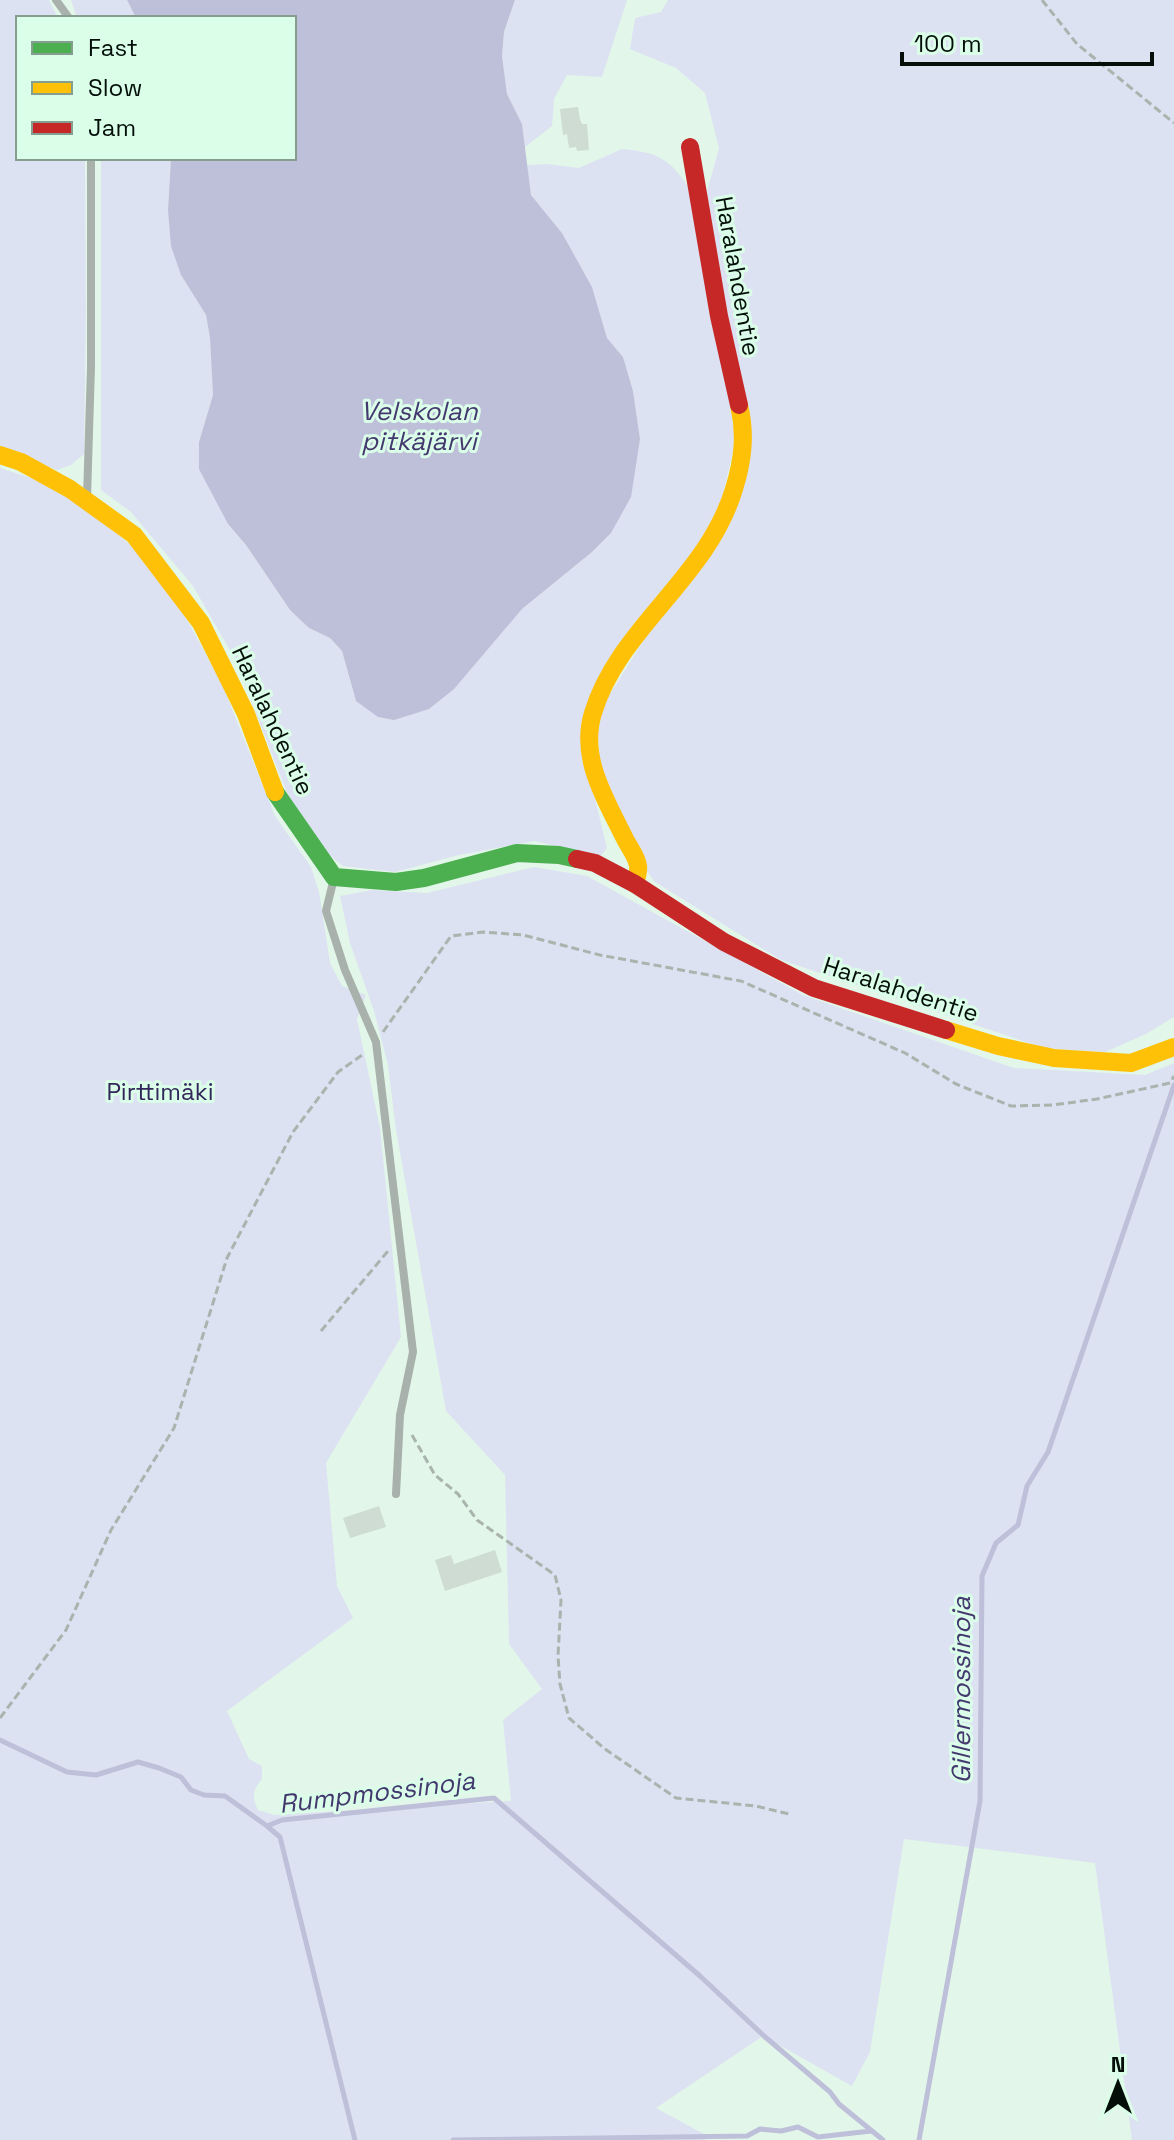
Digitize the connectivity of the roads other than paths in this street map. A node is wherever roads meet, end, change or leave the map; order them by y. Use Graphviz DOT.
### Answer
graph roads {
  1 [pos="690,147"];
  2 [pos="91,160"];
  3 [pos="0,455"];
  4 [pos="87,499"];
  5 [pos="334,877"];
  6 [pos="635,884"];
  7 [pos="1174,1047"];
  8 [pos="396,1494"];
  1 -- 6 [label="street, Haralahdentie"];
  2 -- 4 [label="lane"];
  3 -- 4 [label="street, Haralahdentie"];
  4 -- 5 [label="street, Haralahdentie"];
  5 -- 6 [label="street, Haralahdentie"];
  5 -- 8 [label="lane"];
  6 -- 7 [label="street, Haralahdentie"];
}
